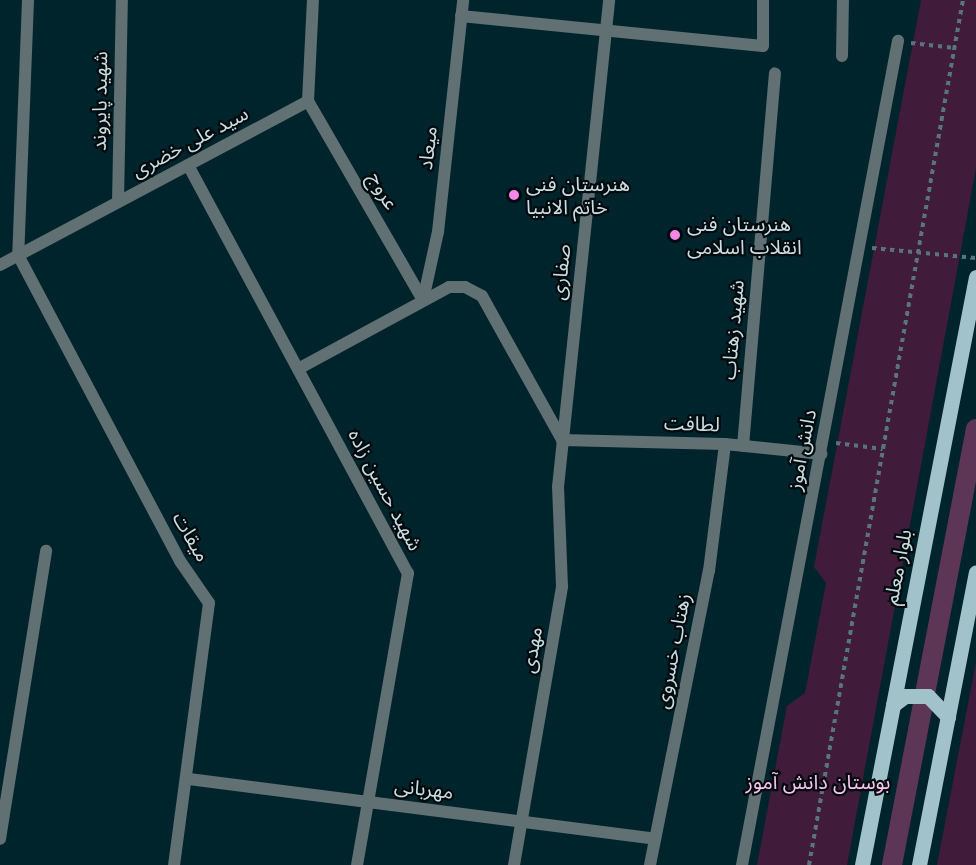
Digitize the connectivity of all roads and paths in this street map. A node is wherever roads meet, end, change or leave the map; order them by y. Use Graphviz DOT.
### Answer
graph roads {
  1 [pos="28,0"];
  2 [pos="122,0"];
  3 [pos="313,0"];
  4 [pos="463,0"];
  5 [pos="609,0"];
  6 [pos="763,0"];
  7 [pos="843,0"];
  8 [pos="963,0"];
  9 [pos="461,16"];
  10 [pos="606,29"];
  11 [pos="898,41"];
  12 [pos="955,48"];
  13 [pos="843,56"];
  14 [pos="775,73"];
  15 [pos="309,101"];
  16 [pos="188,165"];
  17 [pos="118,202"];
  18 [pos="860,247"];
  19 [pos="918,252"];
  20 [pos="18,255"];
  21 [pos="976,258"];
  22 [pos="0,265"];
  23 [pos="976,277"];
  24 [pos="423,300"];
  25 [pos="298,369"];
  26 [pos="562,440"];
  27 [pos="725,444"];
  28 [pos="743,446"];
  29 [pos="822,448"];
  30 [pos="883,448"];
  31 [pos="46,551"];
  32 [pos="976,573"];
  33 [pos="893,705"];
  34 [pos="948,717"];
  35 [pos="189,779"];
  36 [pos="368,802"];
  37 [pos="522,822"];
  38 [pos="0,839"];
  39 [pos="655,839"];
  40 [pos="174,865"];
  41 [pos="357,865"];
  42 [pos="514,865"];
  43 [pos="651,865"];
  44 [pos="742,865"];
  45 [pos="809,865"];
  46 [pos="862,865"];
  47 [pos="919,865"];
  1 -- 20 [label="street"];
  2 -- 17 [label="street, شهید پایروند"];
  3 -- 15 [label="street"];
  4 -- 9 [label="street, میعاد"];
  5 -- 10 [label="street, صفاری"];
  6 -- 10 [label="street"];
  7 -- 13 [label="street"];
  8 -- 12 [label="path"];
  9 -- 10 [label="street"];
  9 -- 24 [label="street, میعاد"];
  10 -- 26 [label="street, صفاری"];
  11 -- 12 [label="path"];
  11 -- 18 [label="street, دانش آموز"];
  12 -- 19 [label="path"];
  14 -- 28 [label="street, شهید زهتاب"];
  15 -- 16 [label="street, سید علی خضری"];
  15 -- 24 [label="street, عروج"];
  16 -- 17 [label="street, سید علی خضری"];
  16 -- 25 [label="street, شهید حسین زاده"];
  17 -- 20 [label="street, سید علی خضری"];
  18 -- 19 [label="path"];
  18 -- 29 [label="street, دانش آموز"];
  19 -- 21 [label="path"];
  19 -- 30 [label="path"];
  20 -- 22 [label="street, سید علی خضری"];
  20 -- 35 [label="street, میقات"];
  23 -- 33 [label="main road, بلوار معلم"];
  24 -- 25 [label="street"];
  24 -- 26 [label="street"];
  25 -- 36 [label="street, شهید حسین زاده"];
  26 -- 27 [label="street, لطافت"];
  26 -- 37 [label="street, مهدی"];
  27 -- 28 [label="street, لطافت"];
  27 -- 39 [label="street, زهتاب خسروی"];
  28 -- 29 [label="street, لطافت"];
  29 -- 30 [label="path"];
  29 -- 44 [label="street, دانش آموز"];
  30 -- 45 [label="path"];
  31 -- 38 [label="street"];
  32 -- 34 [label="main road"];
  33 -- 34 [label="main road"];
  33 -- 46 [label="main road, بلوار معلم"];
  34 -- 47 [label="main road"];
  35 -- 36 [label="street, مهربانی"];
  35 -- 40 [label="street, میقات"];
  36 -- 37 [label="street, مهربانی"];
  36 -- 41 [label="street, شهید حسین زاده"];
  37 -- 39 [label="street, مهربانی"];
  37 -- 42 [label="street, مهدی"];
  39 -- 43 [label="street, زهتاب خسروی"];
}
